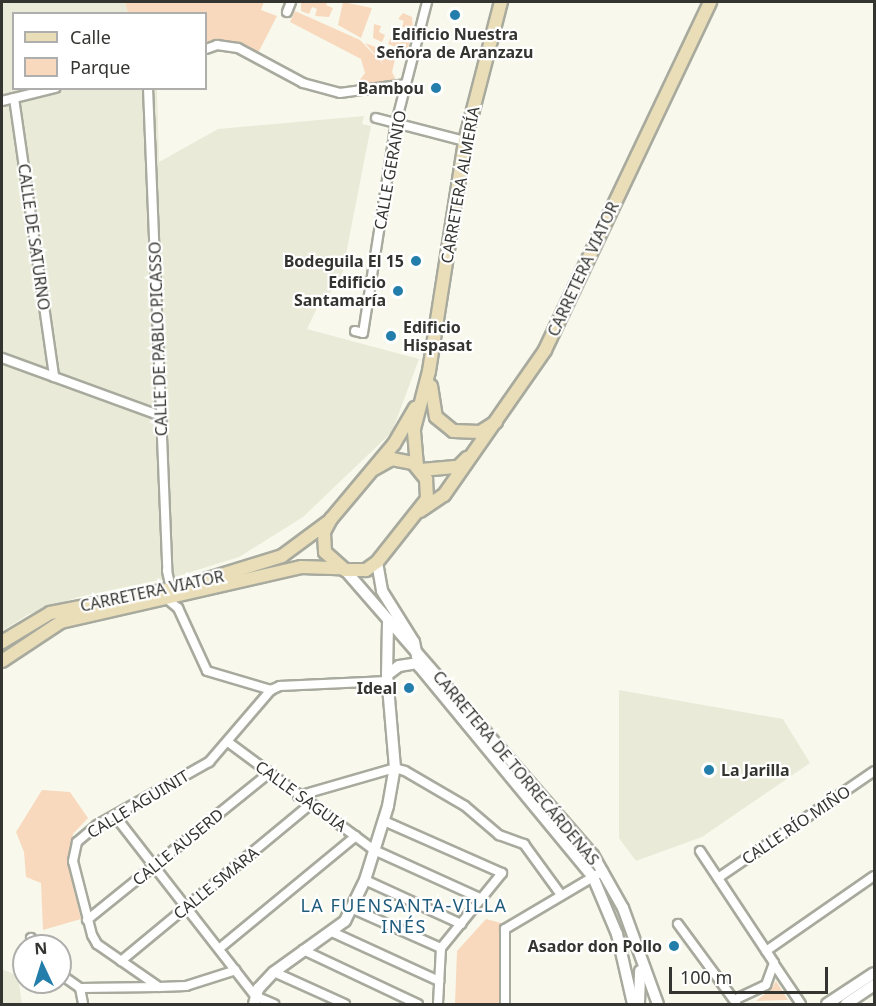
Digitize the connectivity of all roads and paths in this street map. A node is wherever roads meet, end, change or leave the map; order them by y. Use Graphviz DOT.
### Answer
graph roads {
  1 [pos="291,2"];
  2 [pos="427,2"];
  3 [pos="501,2"];
  4 [pos="710,2"];
  5 [pos="287,12"];
  6 [pos="207,49"];
  7 [pos="406,84"];
  8 [pos="47,90"];
  9 [pos="148,90"];
  10 [pos="14,98"];
  11 [pos="2,101"];
  12 [pos="376,118"];
  13 [pos="396,123"];
  14 [pos="465,141"];
  15 [pos="355,332"];
  16 [pos="2,358"];
  17 [pos="429,371"];
  18 [pos="54,377"];
  19 [pos="160,416"];
  20 [pos="501,417"];
  21 [pos="483,443"];
  22 [pos="419,468"];
  23 [pos="374,469"];
  24 [pos="420,511"];
  25 [pos="331,519"];
  26 [pos="377,562"];
  27 [pos="342,569"];
  28 [pos="170,594"];
  29 [pos="388,621"];
  30 [pos="2,642"];
  31 [pos="418,659"];
  32 [pos="2,661"];
  33 [pos="388,678"];
  34 [pos="271,690"];
  35 [pos="228,742"];
  36 [pos="395,768"];
  37 [pos="874,771"];
  38 [pos="268,774"];
  39 [pos="531,783"];
  40 [pos="523,792"];
  41 [pos="298,796"];
  42 [pos="311,804"];
  43 [pos="115,816"];
  44 [pos="384,821"];
  45 [pos="356,836"];
  46 [pos="374,850"];
  47 [pos="700,851"];
  48 [pos="154,868"];
  49 [pos="598,874"];
  50 [pos="874,876"];
  51 [pos="718,878"];
  52 [pos="365,880"];
  53 [pos="561,895"];
  54 [pos="482,899"];
  55 [pos="186,907"];
  56 [pos="351,908"];
  57 [pos="87,920"];
  58 [pos="461,924"];
  59 [pos="678,924"];
  60 [pos="332,932"];
  61 [pos="220,948"];
  62 [pos="441,948"];
  63 [pos="303,950"];
  64 [pos="637,950"];
  65 [pos="766,951"];
  66 [pos="121,961"];
  67 [pos="774,963"];
  68 [pos="236,970"];
  69 [pos="274,972"];
  70 [pos="874,973"];
  71 [pos="439,981"];
  72 [pos="72,982"];
  73 [pos="874,985"];
  74 [pos="159,987"];
  75 [pos="80,988"];
  76 [pos="254,1000"];
  77 [pos="736,1002"];
  78 [pos="637,1004"];
  79 [pos="658,1004"];
  80 [pos="83,1005"];
  81 [pos="274,1005"];
  82 [pos="345,1005"];
  83 [pos="418,1005"];
  84 [pos="438,1005"];
  85 [pos="505,1005"];
  86 [pos="801,1005"];
  87 [pos="827,1005"];
  88 [pos="846,1005"];
  1 -- 5 [label="street"];
  2 -- 7 [label="street, CALLE GERANIO"];
  3 -- 14 [label="main road, CARRETERA ALMERÍA"];
  4 -- 20 [label="main road, CARRETERA VIATOR"];
  6 -- 7 [label="street"];
  7 -- 13 [label="street, CALLE GERANIO"];
  8 -- 10 [label="street"];
  9 -- 19 [label="street, CALLE DE PABLO PICASSO"];
  10 -- 11 [label="street"];
  10 -- 18 [label="street, CALLE DE SATURNO"];
  12 -- 13 [label="street"];
  13 -- 14 [label="street"];
  13 -- 15 [label="street, CALLE GERANIO"];
  14 -- 17 [label="main road, CARRETERA ALMERÍA"];
  16 -- 18 [label="street"];
  17 -- 20 [label="main road"];
  17 -- 22 [label="main road"];
  17 -- 23 [label="main road, CARRETERA VIATOR"];
  18 -- 19 [label="street"];
  19 -- 28 [label="street, CALLE DE PABLO PICASSO"];
  20 -- 21 [label="main road, CARRETERA VIATOR"];
  21 -- 22 [label="main road"];
  21 -- 24 [label="main road, CARRETERA VIATOR"];
  22 -- 23 [label="main road"];
  22 -- 24 [label="main road"];
  23 -- 25 [label="main road, CARRETERA VIATOR"];
  24 -- 26 [label="main road"];
  25 -- 27 [label="main road"];
  25 -- 28 [label="main road, CARRETERA VIATOR"];
  26 -- 27 [label="main road, CARRETERA VIATOR"];
  26 -- 31 [label="street, CARRETERA DE TORRECÁRDENAS"];
  27 -- 28 [label="main road, CARRETERA VIATOR"];
  27 -- 29 [label="street, CARRETERA DE TORRECÁRDENAS"];
  28 -- 30 [label="main road, CARRETERA VIATOR"];
  28 -- 32 [label="main road, CARRETERA VIATOR"];
  28 -- 34 [label="street"];
  29 -- 31 [label="street, CARRETERA DE TORRECÁRDENAS"];
  29 -- 33 [label="street"];
  31 -- 33 [label="street"];
  31 -- 39 [label="street, CARRETERA DE TORRECÁRDENAS"];
  31 -- 40 [label="street"];
  33 -- 34 [label="street"];
  33 -- 36 [label="street"];
  34 -- 35 [label="street, CALLE AGUINIT"];
  35 -- 38 [label="street, CALLE SAGUIA"];
  35 -- 43 [label="street, CALLE AGUINIT"];
  36 -- 41 [label="street"];
  36 -- 44 [label="street"];
  36 -- 53 [label="street"];
  37 -- 51 [label="street, CALLE RÍO MIÑO"];
  38 -- 41 [label="street, CALLE SAGUIA"];
  38 -- 48 [label="street, CALLE AUSERD"];
  39 -- 40 [label="street"];
  39 -- 49 [label="street, CARRETERA DE TORRECÁRDENAS"];
  40 -- 49 [label="street"];
  41 -- 42 [label="street, CALLE SAGUIA"];
  42 -- 45 [label="street, CALLE SAGUIA"];
  42 -- 55 [label="street, CALLE SMARA"];
  43 -- 48 [label="street"];
  43 -- 57 [label="street, CALLE AGUINIT"];
  44 -- 46 [label="street"];
  44 -- 54 [label="street"];
  45 -- 46 [label="street, CALLE SAGUIA"];
  45 -- 61 [label="street"];
  46 -- 52 [label="street"];
  46 -- 54 [label="street, CALLE SAGUIA"];
  47 -- 51 [label="street"];
  48 -- 55 [label="street"];
  48 -- 57 [label="street, CALLE AUSERD"];
  49 -- 53 [label="street"];
  49 -- 64 [label="street, CARRETERA DE TORRECÁRDENAS"];
  49 -- 78 [label="street"];
  50 -- 65 [label="street"];
  51 -- 65 [label="street"];
  52 -- 56 [label="street"];
  52 -- 58 [label="street"];
  53 -- 85 [label="street"];
  54 -- 58 [label="street"];
  55 -- 61 [label="street"];
  55 -- 66 [label="street, CALLE SMARA"];
  56 -- 60 [label="street"];
  56 -- 62 [label="street"];
  57 -- 66 [label="street, CALLE AGUINIT"];
  58 -- 62 [label="street"];
  59 -- 77 [label="street"];
  60 -- 63 [label="street"];
  60 -- 71 [label="street"];
  61 -- 68 [label="street"];
  62 -- 71 [label="street"];
  63 -- 69 [label="street"];
  63 -- 83 [label="street"];
  64 -- 78 [label="street, CARRETERA DE TORRECÁRDENAS"];
  64 -- 79 [label="street, CARRETERA DE TORRECÁRDENAS"];
  65 -- 67 [label="street"];
  66 -- 74 [label="street, CALLE AGUINIT"];
  67 -- 77 [label="street"];
  67 -- 86 [label="street"];
  68 -- 74 [label="street"];
  68 -- 76 [label="street"];
  69 -- 76 [label="street"];
  69 -- 82 [label="street"];
  70 -- 87 [label="street"];
  71 -- 84 [label="street"];
  72 -- 75 [label="street"];
  73 -- 88 [label="street"];
  74 -- 75 [label="street"];
  75 -- 80 [label="street"];
  76 -- 81 [label="street"];
  78 -- 79 [label="street"];
}
